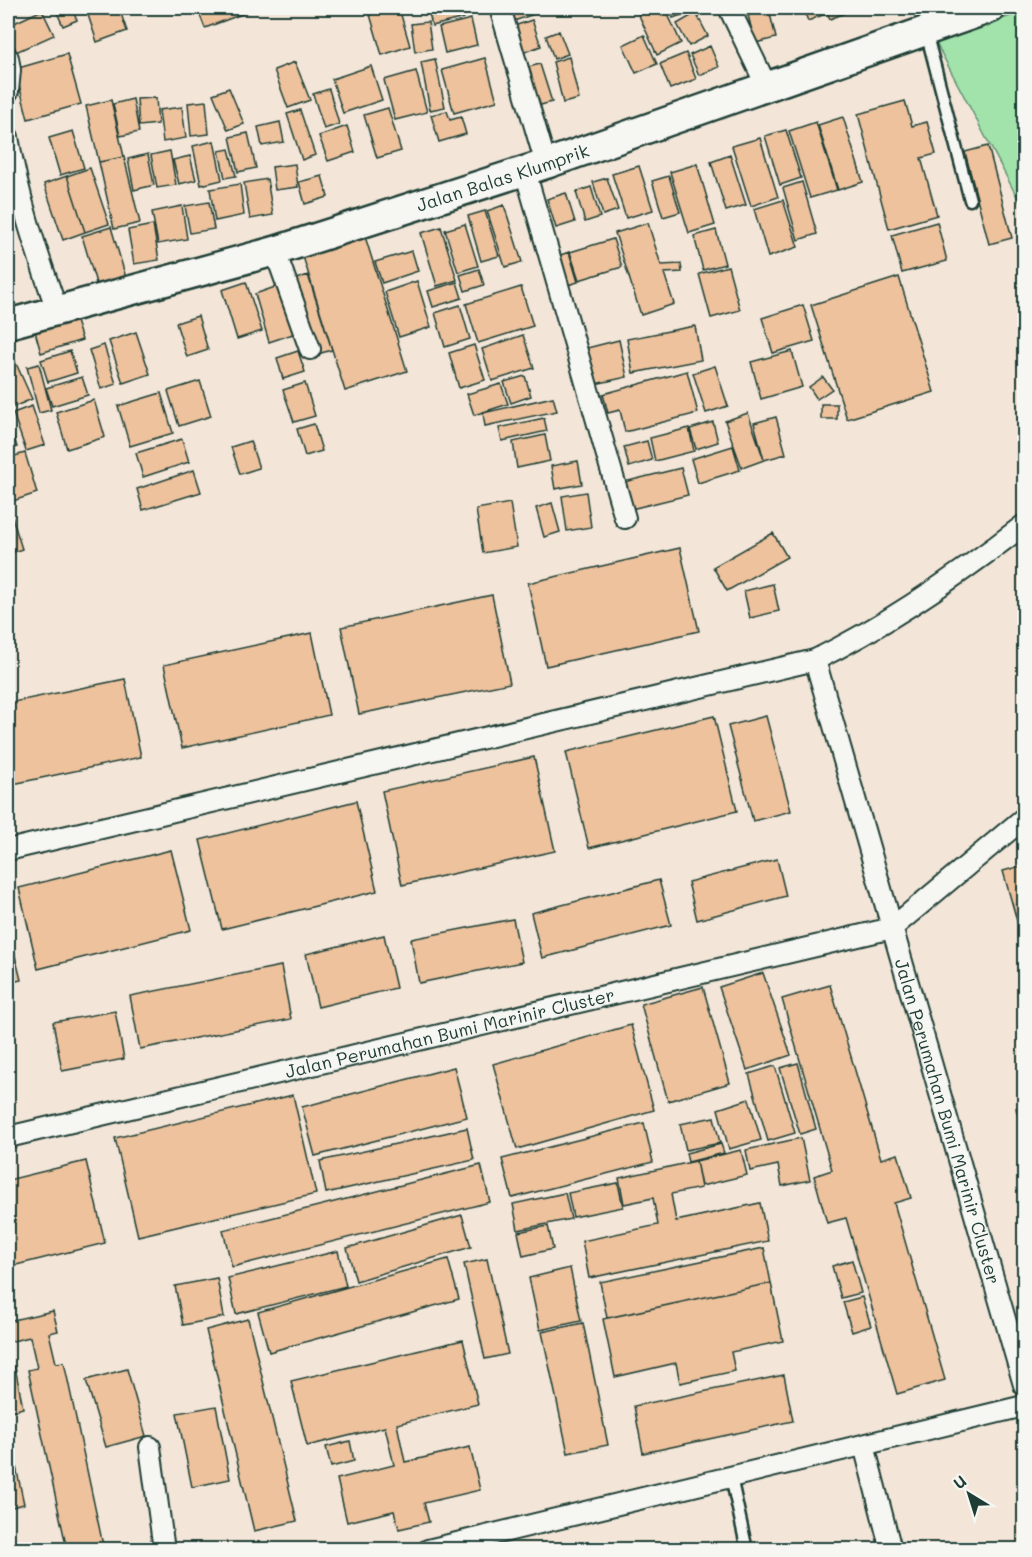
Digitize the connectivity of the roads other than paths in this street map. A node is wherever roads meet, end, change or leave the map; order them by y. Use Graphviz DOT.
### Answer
graph roads {
  1 [pos="500,8"];
  2 [pos="729,8"];
  3 [pos="992,8"];
  4 [pos="926,30"];
  5 [pos="8,58"];
  6 [pos="767,87"];
  7 [pos="8,91"];
  8 [pos="8,138"];
  9 [pos="536,167"];
  10 [pos="970,200"];
  11 [pos="275,251"];
  12 [pos="57,310"];
  13 [pos="8,324"];
  14 [pos="310,349"];
  15 [pos="625,518"];
  16 [pos="1024,525"];
  17 [pos="815,660"];
  18 [pos="1024,818"];
  19 [pos="8,850"];
  20 [pos="892,928"];
  21 [pos="8,1137"];
  22 [pos="1024,1385"];
  23 [pos="1024,1406"];
  24 [pos="864,1444"];
  25 [pos="150,1447"];
  26 [pos="731,1477"];
  27 [pos="164,1550"];
  28 [pos="428,1550"];
  29 [pos="747,1550"];
  30 [pos="891,1550"];
  1 -- 9 [label="street"];
  2 -- 6 [label="street"];
  3 -- 4 [label="street, Jalan Balas Klumprik"];
  4 -- 6 [label="street, Jalan Balas Klumprik"];
  4 -- 10 [label="lane"];
  5 -- 7 [label="street"];
  6 -- 9 [label="street, Jalan Balas Klumprik"];
  8 -- 12 [label="street"];
  9 -- 11 [label="street, Jalan Balas Klumprik"];
  9 -- 15 [label="street"];
  11 -- 12 [label="street, Jalan Balas Klumprik"];
  11 -- 14 [label="street"];
  12 -- 13 [label="street, Jalan Balas Klumprik"];
  16 -- 17 [label="street"];
  17 -- 19 [label="street"];
  17 -- 20 [label="street, Jalan Perumahan Bumi Marinir Cluster"];
  18 -- 20 [label="street, Jalan Perumahan Bumi Marinir Cluster"];
  20 -- 21 [label="street, Jalan Perumahan Bumi Marinir Cluster"];
  20 -- 22 [label="street, Jalan Perumahan Bumi Marinir Cluster"];
  23 -- 24 [label="street"];
  24 -- 26 [label="street"];
  24 -- 30 [label="street"];
  25 -- 27 [label="street"];
  26 -- 28 [label="street"];
  26 -- 29 [label="lane"];
}
